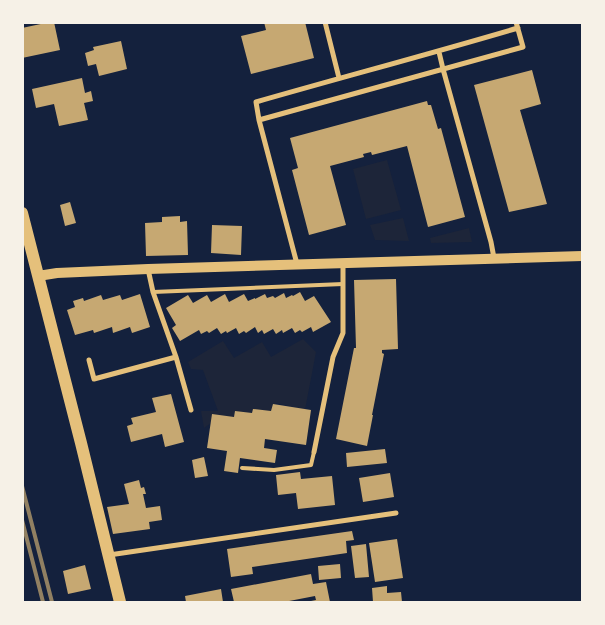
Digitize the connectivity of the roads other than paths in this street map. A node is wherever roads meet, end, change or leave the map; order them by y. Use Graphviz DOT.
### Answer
graph roads {
  1 [pos="325,22"];
  2 [pos="517,25"];
  3 [pos="439,52"];
  4 [pos="443,69"];
  5 [pos="339,78"];
  6 [pos="258,120"];
  7 [pos="22,213"];
  8 [pos="582,256"];
  9 [pos="494,258"];
  10 [pos="343,262"];
  11 [pos="297,264"];
  12 [pos="148,269"];
  13 [pos="38,276"];
  14 [pos="343,284"];
  15 [pos="153,292"];
  16 [pos="176,357"];
  17 [pos="89,360"];
  18 [pos="191,410"];
  19 [pos="314,452"];
  20 [pos="242,468"];
  21 [pos="396,513"];
  22 [pos="108,556"];
  23 [pos="120,602"];
  1 -- 5 [label="street"];
  2 -- 3 [label="street"];
  2 -- 4 [label="street"];
  3 -- 4 [label="street"];
  3 -- 5 [label="street"];
  4 -- 6 [label="street"];
  4 -- 9 [label="street"];
  5 -- 6 [label="street"];
  6 -- 11 [label="street"];
  7 -- 13 [label="main road"];
  8 -- 9 [label="main road"];
  9 -- 10 [label="main road"];
  10 -- 11 [label="main road"];
  10 -- 14 [label="street"];
  11 -- 12 [label="main road"];
  12 -- 13 [label="main road"];
  12 -- 15 [label="street"];
  13 -- 22 [label="main road"];
  14 -- 15 [label="lane"];
  14 -- 19 [label="street"];
  15 -- 16 [label="street"];
  16 -- 17 [label="street"];
  16 -- 18 [label="street"];
  19 -- 20 [label="lane"];
  21 -- 22 [label="street"];
  22 -- 23 [label="main road"];
}
